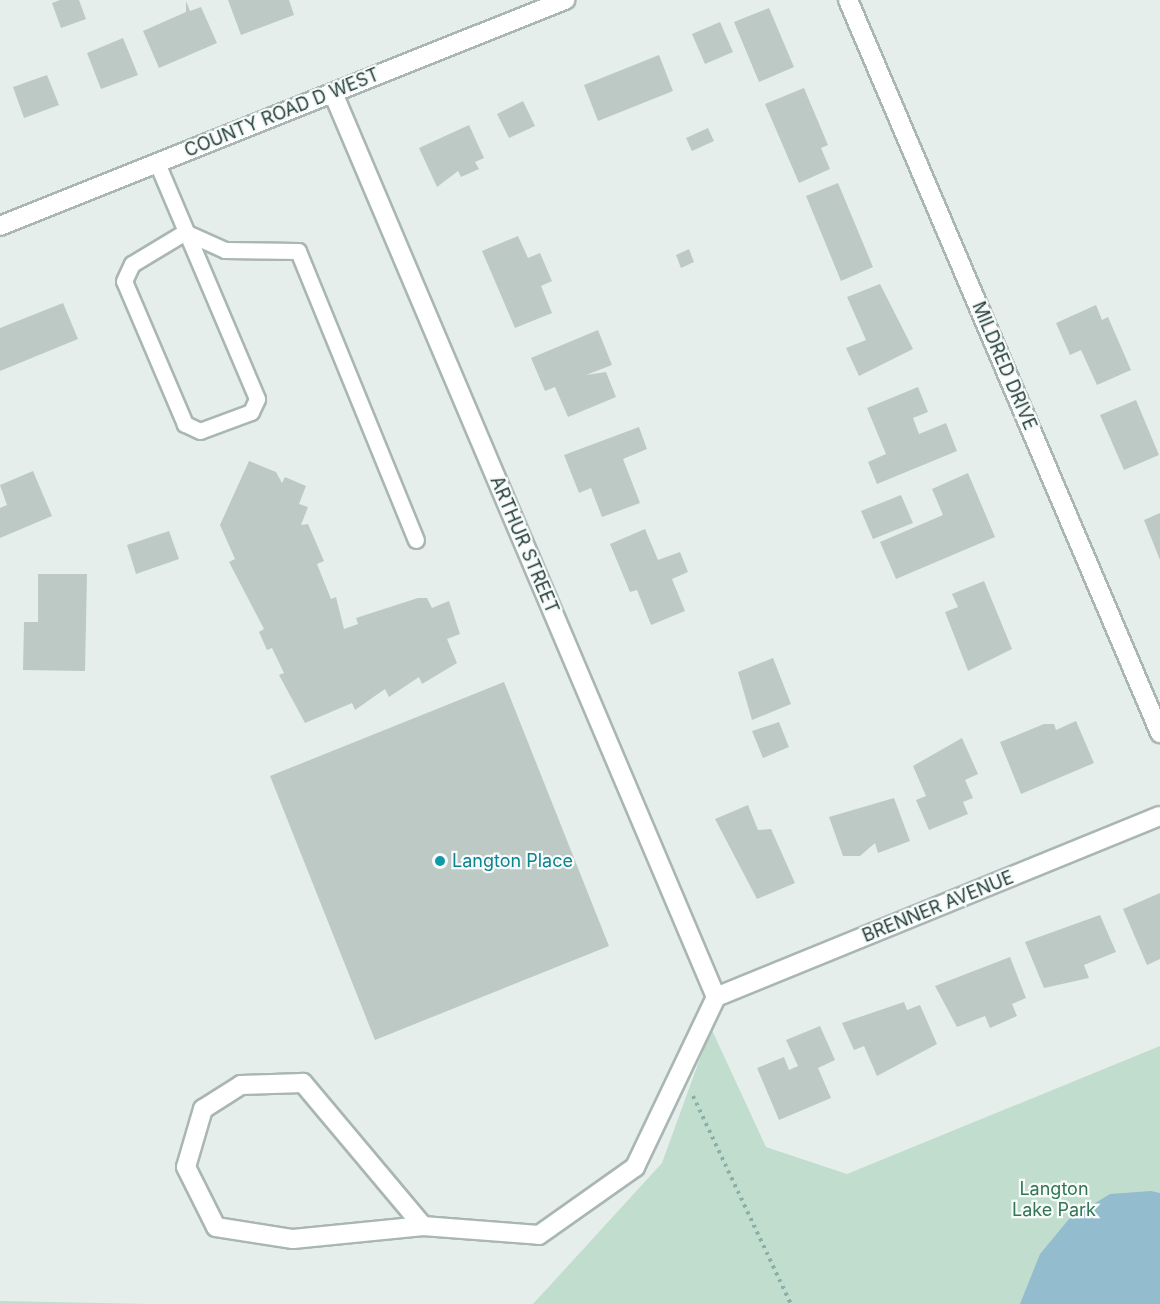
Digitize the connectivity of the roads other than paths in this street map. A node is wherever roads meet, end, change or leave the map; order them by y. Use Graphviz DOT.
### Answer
graph roads {
  1 [pos="565,0"];
  2 [pos="848,0"];
  3 [pos="333,93"];
  4 [pos="157,163"];
  5 [pos="0,226"];
  6 [pos="185,232"];
  7 [pos="416,540"];
  8 [pos="1160,733"];
  9 [pos="1160,816"];
  10 [pos="716,997"];
  11 [pos="423,1226"];
  1 -- 3 [label="street, COUNTY ROAD D WEST"];
  2 -- 8 [label="street, MILDRED DRIVE"];
  3 -- 4 [label="street, COUNTY ROAD D WEST"];
  3 -- 10 [label="street, ARTHUR STREET"];
  4 -- 5 [label="street, COUNTY ROAD D WEST"];
  4 -- 6 [label="lane"];
  6 -- 6 [label="lane"];
  6 -- 7 [label="lane"];
  9 -- 10 [label="street, BRENNER AVENUE"];
  10 -- 11 [label="street"];
  11 -- 11 [label="street"];
}
